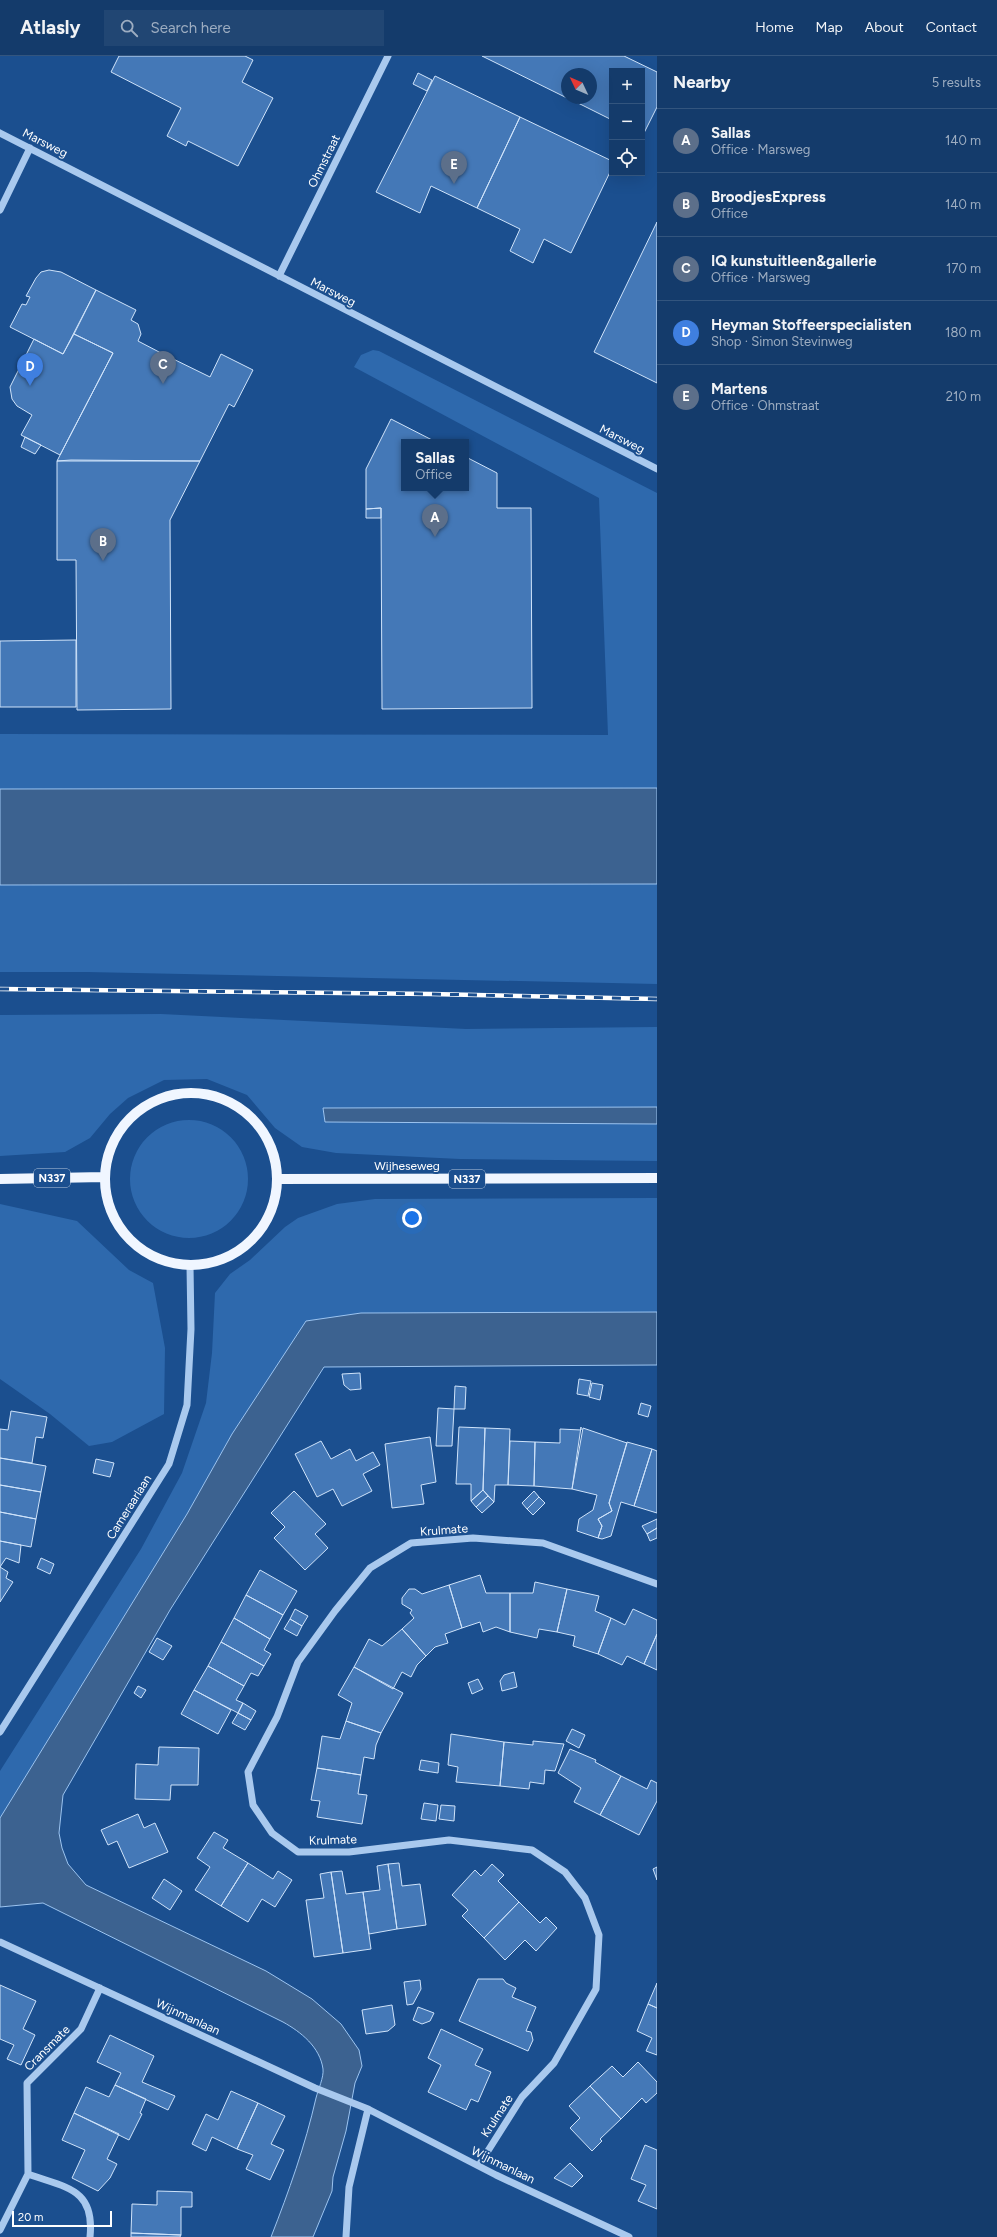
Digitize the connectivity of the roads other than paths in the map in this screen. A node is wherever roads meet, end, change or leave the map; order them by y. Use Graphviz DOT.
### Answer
graph roads {
  1 [pos="388,56"];
  2 [pos="0,133"];
  3 [pos="30,148"];
  4 [pos="0,210"];
  5 [pos="279,276"];
  6 [pos="657,469"];
  7 [pos="104,1177"];
  8 [pos="657,1178"];
  9 [pos="0,1179"];
  10 [pos="277,1179"];
  11 [pos="190,1266"];
  12 [pos="657,1584"];
  13 [pos="0,1732"];
  14 [pos="0,1942"];
  15 [pos="100,1988"];
  16 [pos="368,2110"];
  17 [pos="479,2166"];
  18 [pos="28,2174"];
  19 [pos="0,2230"];
  20 [pos="90,2237"];
  21 [pos="346,2237"];
  22 [pos="629,2237"];
  1 -- 5 [label="street, Ohmstraat"];
  2 -- 3 [label="street, Marsweg"];
  3 -- 4 [label="street"];
  3 -- 5 [label="street, Marsweg"];
  5 -- 6 [label="street, Marsweg"];
  7 -- 9 [label="main road, N337"];
  7 -- 10 [label="main road"];
  7 -- 11 [label="main road"];
  8 -- 10 [label="main road, Wijheseweg / N337"];
  10 -- 11 [label="main road"];
  11 -- 13 [label="street, Cameraarlaan"];
  12 -- 17 [label="street, Krulmate"];
  14 -- 15 [label="street, Wijnmanlaan"];
  15 -- 16 [label="street, Wijnmanlaan"];
  15 -- 18 [label="street, Cransmate"];
  16 -- 17 [label="street, Wijnmanlaan"];
  16 -- 21 [label="street"];
  17 -- 22 [label="street, Wijnmanlaan"];
  18 -- 19 [label="street, Cransmate"];
  18 -- 20 [label="street"];
}
